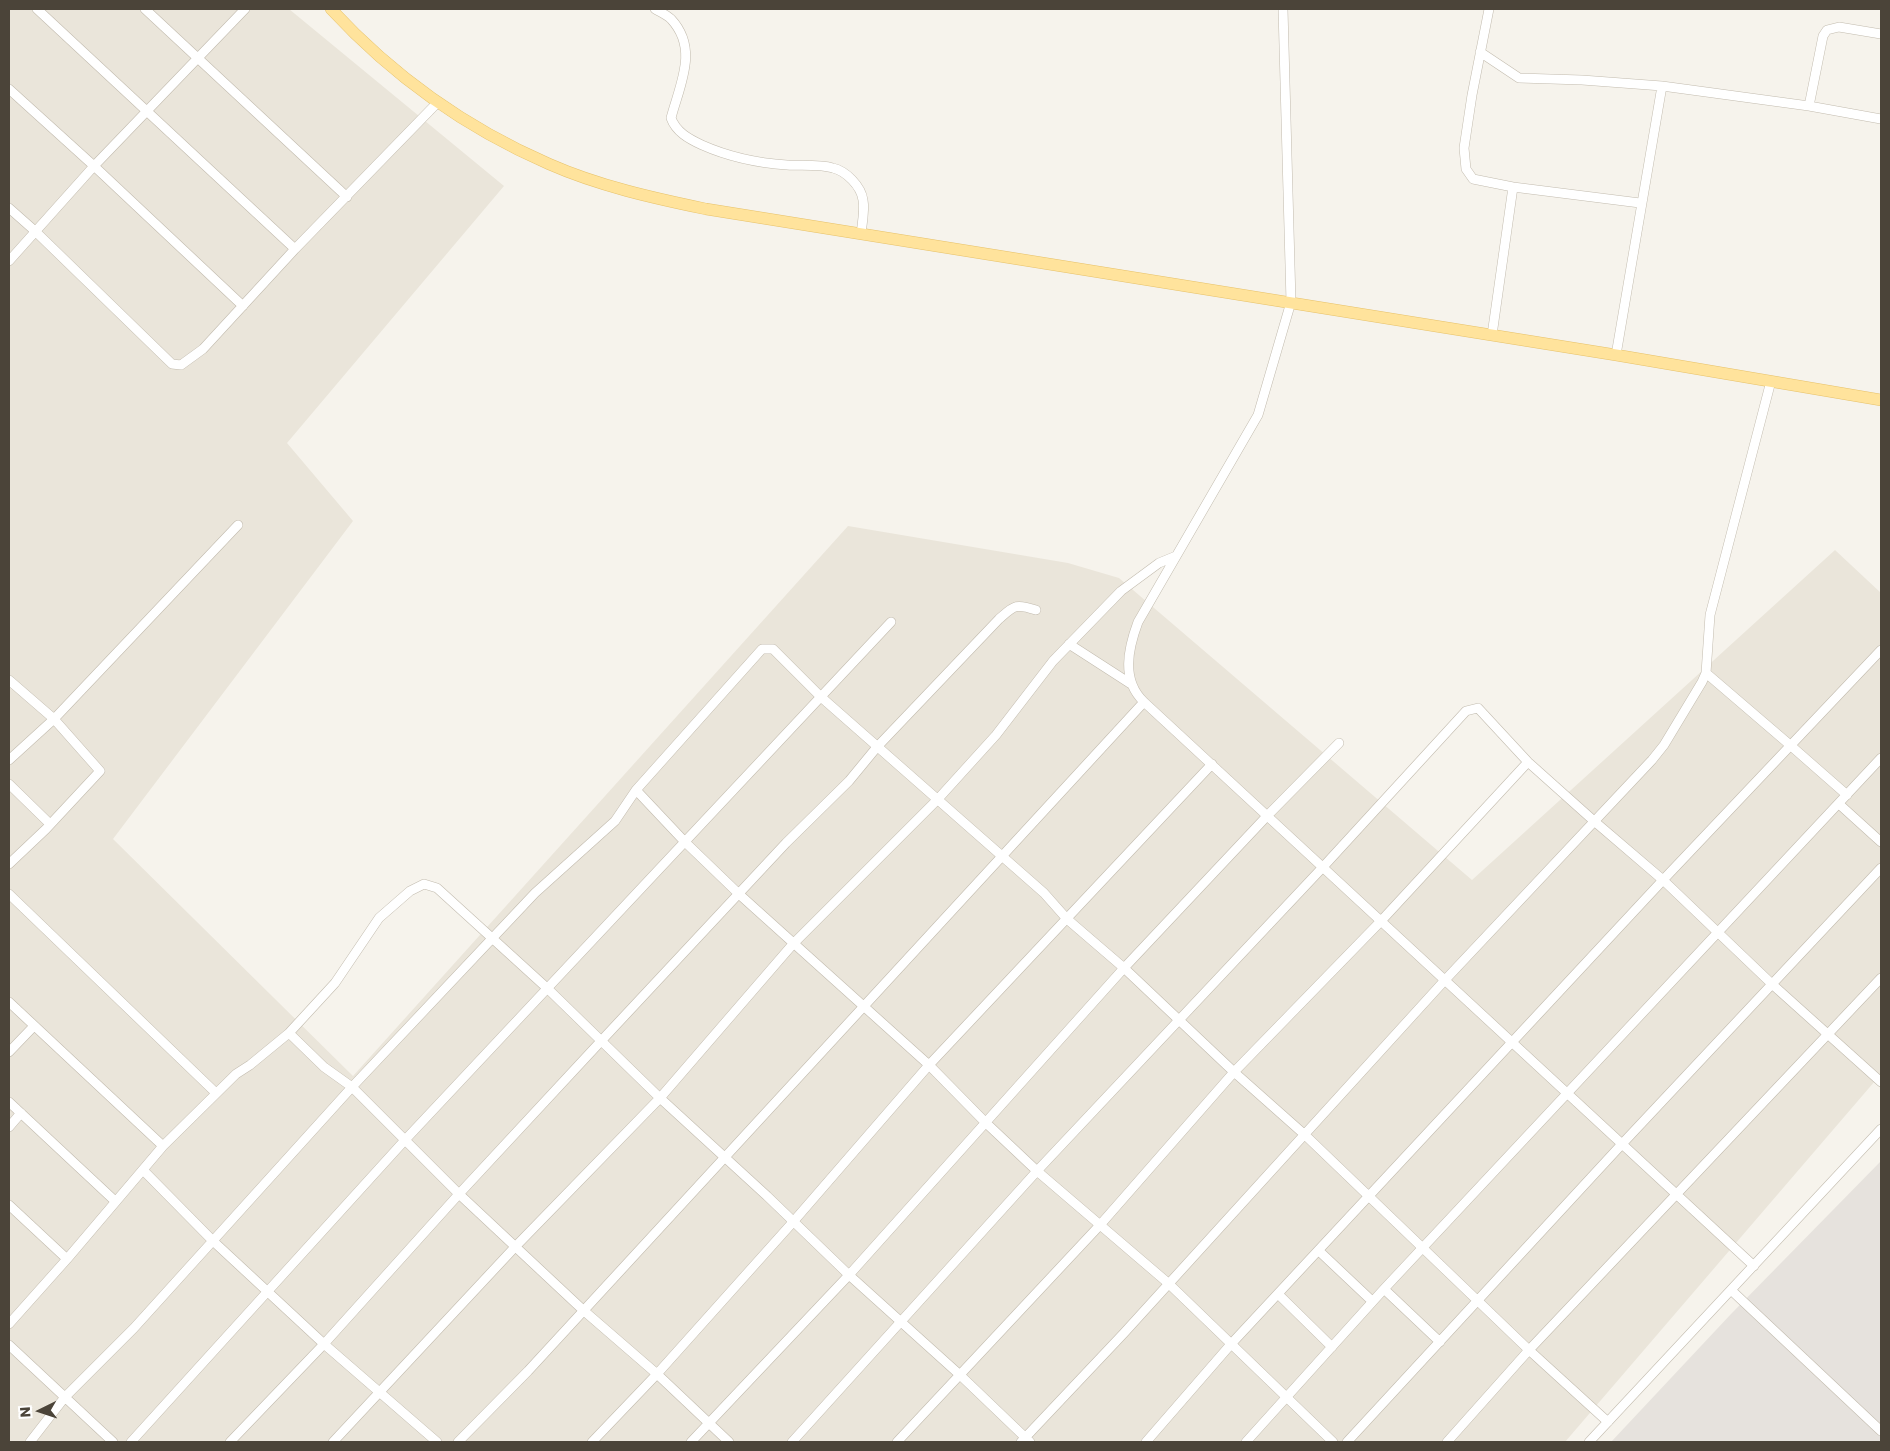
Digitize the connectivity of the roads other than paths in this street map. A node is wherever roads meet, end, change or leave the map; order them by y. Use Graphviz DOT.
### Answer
graph roads {
  1 [pos="37,9"];
  2 [pos="145,9"];
  3 [pos="245,9"];
  4 [pos="331,9"];
  5 [pos="655,9"];
  6 [pos="667,9"];
  7 [pos="1283,9"];
  8 [pos="1489,9"];
  9 [pos="671,19"];
  10 [pos="1881,34"];
  11 [pos="1480,52"];
  12 [pos="198,58"];
  13 [pos="1662,86"];
  14 [pos="9,89"];
  15 [pos="438,102"];
  16 [pos="1809,106"];
  17 [pos="147,112"];
  18 [pos="1881,119"];
  19 [pos="94,166"];
  20 [pos="1513,187"];
  21 [pos="346,197"];
  22 [pos="1640,203"];
  23 [pos="9,208"];
  24 [pos="35,231"];
  25 [pos="861,234"];
  26 [pos="295,249"];
  27 [pos="9,261"];
  28 [pos="1291,302"];
  29 [pos="243,306"];
  30 [pos="1492,335"];
  31 [pos="1616,355"];
  32 [pos="1770,381"];
  33 [pos="1881,400"];
  34 [pos="238,525"];
  35 [pos="1176,556"];
  36 [pos="1036,610"];
  37 [pos="891,622"];
  38 [pos="1069,644"];
  39 [pos="1881,650"];
  40 [pos="1706,673"];
  41 [pos="9,680"];
  42 [pos="1131,684"];
  43 [pos="821,697"];
  44 [pos="1144,702"];
  45 [pos="54,719"];
  46 [pos="1339,743"];
  47 [pos="1790,745"];
  48 [pos="877,747"];
  49 [pos="1881,758"];
  50 [pos="9,760"];
  51 [pos="1528,762"];
  52 [pos="1212,764"];
  53 [pos="9,784"];
  54 [pos="636,790"];
  55 [pos="1847,796"];
  56 [pos="938,799"];
  57 [pos="1839,804"];
  58 [pos="1267,816"];
  59 [pos="1594,822"];
  60 [pos="50,824"];
  61 [pos="685,842"];
  62 [pos="1881,842"];
  63 [pos="1003,857"];
  64 [pos="9,864"];
  65 [pos="1323,867"];
  66 [pos="1881,868"];
  67 [pos="1662,880"];
  68 [pos="9,894"];
  69 [pos="740,895"];
  70 [pos="1067,919"];
  71 [pos="1381,921"];
  72 [pos="1718,933"];
  73 [pos="492,939"];
  74 [pos="793,944"];
  75 [pos="1124,968"];
  76 [pos="1881,978"];
  77 [pos="1445,980"];
  78 [pos="1773,984"];
  79 [pos="548,989"];
  80 [pos="9,1002"];
  81 [pos="865,1006"];
  82 [pos="1179,1020"];
  83 [pos="34,1026"];
  84 [pos="290,1032"];
  85 [pos="1829,1034"];
  86 [pos="602,1040"];
  87 [pos="1512,1042"];
  88 [pos="9,1052"];
  89 [pos="930,1066"];
  90 [pos="1234,1072"];
  91 [pos="1881,1082"];
  92 [pos="352,1087"];
  93 [pos="216,1092"];
  94 [pos="1567,1092"];
  95 [pos="660,1098"];
  96 [pos="9,1102"];
  97 [pos="21,1113"];
  98 [pos="985,1122"];
  99 [pos="9,1127"];
  100 [pos="1881,1130"];
  101 [pos="1304,1135"];
  102 [pos="405,1140"];
  103 [pos="1622,1144"];
  104 [pos="163,1146"];
  105 [pos="726,1157"];
  106 [pos="143,1170"];
  107 [pos="1037,1171"];
  108 [pos="459,1194"];
  109 [pos="1676,1194"];
  110 [pos="1369,1198"];
  111 [pos="115,1201"];
  112 [pos="9,1205"];
  113 [pos="793,1222"];
  114 [pos="1100,1225"];
  115 [pos="213,1241"];
  116 [pos="516,1246"];
  117 [pos="1422,1249"];
  118 [pos="1319,1252"];
  119 [pos="67,1259"];
  120 [pos="1754,1266"];
  121 [pos="848,1275"];
  122 [pos="1168,1283"];
  123 [pos="1384,1289"];
  124 [pos="1731,1290"];
  125 [pos="267,1292"];
  126 [pos="1278,1294"];
  127 [pos="1372,1301"];
  128 [pos="1478,1301"];
  129 [pos="583,1310"];
  130 [pos="900,1322"];
  131 [pos="9,1324"];
  132 [pos="1440,1342"];
  133 [pos="1232,1343"];
  134 [pos="324,1344"];
  135 [pos="9,1345"];
  136 [pos="1332,1347"];
  137 [pos="1529,1350"];
  138 [pos="657,1374"];
  139 [pos="960,1375"];
  140 [pos="381,1392"];
  141 [pos="65,1397"];
  142 [pos="1286,1398"];
  143 [pos="1608,1422"];
  144 [pos="709,1423"];
  145 [pos="1881,1431"];
  146 [pos="1025,1441"];
  147 [pos="30,1442"];
  148 [pos="113,1442"];
  149 [pos="131,1442"];
  150 [pos="230,1442"];
  151 [pos="333,1442"];
  152 [pos="437,1442"];
  153 [pos="458,1442"];
  154 [pos="592,1442"];
  155 [pos="691,1442"];
  156 [pos="729,1442"];
  157 [pos="792,1442"];
  158 [pos="897,1442"];
  159 [pos="1146,1442"];
  160 [pos="1246,1442"];
  161 [pos="1333,1442"];
  162 [pos="1347,1442"];
  163 [pos="1447,1442"];
  164 [pos="1589,1442"];
  1 -- 17 [label="street"];
  2 -- 12 [label="street"];
  3 -- 12 [label="street"];
  4 -- 15 [label="main road"];
  5 -- 9 [label="street"];
  6 -- 9 [label="street"];
  7 -- 28 [label="street"];
  8 -- 11 [label="street"];
  9 -- 25 [label="street"];
  10 -- 16 [label="street"];
  11 -- 13 [label="street"];
  11 -- 20 [label="street"];
  12 -- 17 [label="street"];
  12 -- 21 [label="street"];
  13 -- 16 [label="street"];
  13 -- 22 [label="street"];
  14 -- 19 [label="street"];
  15 -- 21 [label="street"];
  15 -- 25 [label="main road"];
  16 -- 18 [label="street"];
  17 -- 19 [label="street"];
  17 -- 26 [label="street"];
  19 -- 24 [label="street"];
  19 -- 29 [label="street"];
  20 -- 22 [label="street"];
  20 -- 30 [label="street"];
  21 -- 26 [label="street"];
  22 -- 31 [label="street"];
  23 -- 24 [label="street"];
  24 -- 27 [label="street"];
  24 -- 29 [label="street"];
  25 -- 28 [label="main road"];
  26 -- 29 [label="street"];
  28 -- 30 [label="main road"];
  28 -- 35 [label="street"];
  30 -- 31 [label="main road"];
  31 -- 32 [label="main road"];
  32 -- 33 [label="main road"];
  32 -- 40 [label="street"];
  34 -- 45 [label="street"];
  35 -- 38 [label="street"];
  35 -- 42 [label="street"];
  36 -- 48 [label="street"];
  37 -- 43 [label="street"];
  38 -- 42 [label="street"];
  38 -- 56 [label="street"];
  39 -- 47 [label="street"];
  40 -- 47 [label="street"];
  40 -- 59 [label="street"];
  41 -- 45 [label="street"];
  42 -- 44 [label="street"];
  43 -- 48 [label="street"];
  43 -- 54 [label="street"];
  43 -- 61 [label="street"];
  44 -- 52 [label="street"];
  44 -- 63 [label="street"];
  45 -- 50 [label="street"];
  45 -- 60 [label="street"];
  46 -- 58 [label="street"];
  47 -- 55 [label="street"];
  47 -- 67 [label="street"];
  48 -- 56 [label="street"];
  48 -- 69 [label="street"];
  49 -- 55 [label="street"];
  51 -- 59 [label="street"];
  51 -- 65 [label="street"];
  51 -- 71 [label="street"];
  52 -- 58 [label="street"];
  52 -- 70 [label="street"];
  53 -- 60 [label="street"];
  54 -- 61 [label="street"];
  54 -- 73 [label="street"];
  55 -- 57 [label="street"];
  56 -- 63 [label="street"];
  56 -- 74 [label="street"];
  57 -- 62 [label="street"];
  57 -- 72 [label="street"];
  58 -- 65 [label="street"];
  58 -- 75 [label="street"];
  59 -- 67 [label="street"];
  59 -- 77 [label="street"];
  60 -- 64 [label="street"];
  61 -- 69 [label="street"];
  61 -- 79 [label="street"];
  63 -- 70 [label="street"];
  63 -- 81 [label="street"];
  65 -- 71 [label="street"];
  65 -- 82 [label="street"];
  66 -- 78 [label="street"];
  67 -- 72 [label="street"];
  67 -- 87 [label="street"];
  68 -- 93 [label="street"];
  69 -- 74 [label="street"];
  69 -- 86 [label="street"];
  70 -- 75 [label="street"];
  70 -- 89 [label="street"];
  71 -- 77 [label="street"];
  71 -- 90 [label="street"];
  72 -- 78 [label="street"];
  72 -- 94 [label="street"];
  73 -- 79 [label="street"];
  73 -- 84 [label="street"];
  73 -- 92 [label="street"];
  74 -- 81 [label="street"];
  74 -- 95 [label="street"];
  75 -- 82 [label="street"];
  75 -- 98 [label="street"];
  76 -- 85 [label="street"];
  77 -- 87 [label="street"];
  77 -- 101 [label="street"];
  78 -- 85 [label="street"];
  78 -- 103 [label="street"];
  79 -- 86 [label="street"];
  79 -- 102 [label="street"];
  80 -- 83 [label="street"];
  81 -- 89 [label="street"];
  81 -- 105 [label="street"];
  82 -- 90 [label="street"];
  82 -- 107 [label="street"];
  83 -- 88 [label="street"];
  83 -- 104 [label="street"];
  84 -- 92 [label="street"];
  84 -- 93 [label="street"];
  85 -- 91 [label="street"];
  85 -- 109 [label="street"];
  86 -- 95 [label="street"];
  86 -- 108 [label="street"];
  87 -- 94 [label="street"];
  87 -- 110 [label="street"];
  89 -- 98 [label="street"];
  89 -- 113 [label="street"];
  90 -- 101 [label="street"];
  90 -- 114 [label="street"];
  92 -- 102 [label="street"];
  92 -- 115 [label="street"];
  93 -- 104 [label="street"];
  94 -- 103 [label="street"];
  94 -- 117 [label="street"];
  95 -- 105 [label="street"];
  95 -- 116 [label="street"];
  96 -- 97 [label="street"];
  97 -- 99 [label="street"];
  97 -- 111 [label="street"];
  98 -- 107 [label="street"];
  98 -- 121 [label="street"];
  100 -- 120 [label="street"];
  101 -- 110 [label="street"];
  101 -- 122 [label="street"];
  102 -- 108 [label="street"];
  102 -- 125 [label="street"];
  103 -- 109 [label="street"];
  103 -- 128 [label="street"];
  104 -- 106 [label="street"];
  105 -- 113 [label="street"];
  105 -- 129 [label="street"];
  106 -- 111 [label="street"];
  106 -- 115 [label="street"];
  107 -- 114 [label="street"];
  107 -- 130 [label="street"];
  108 -- 116 [label="street"];
  108 -- 134 [label="street"];
  109 -- 120 [label="street"];
  109 -- 137 [label="street"];
  110 -- 117 [label="street"];
  110 -- 118 [label="street"];
  111 -- 119 [label="street"];
  112 -- 119 [label="street"];
  113 -- 121 [label="street"];
  113 -- 138 [label="street"];
  114 -- 122 [label="street"];
  114 -- 139 [label="street"];
  115 -- 125 [label="street"];
  115 -- 141 [label="street"];
  116 -- 129 [label="street"];
  116 -- 140 [label="street"];
  117 -- 123 [label="street"];
  117 -- 128 [label="street"];
  118 -- 126 [label="street"];
  118 -- 127 [label="street"];
  119 -- 131 [label="street"];
  120 -- 124 [label="street"];
  121 -- 130 [label="street"];
  121 -- 144 [label="street"];
  122 -- 133 [label="street"];
  122 -- 146 [label="street"];
  123 -- 127 [label="street"];
  123 -- 132 [label="street"];
  124 -- 143 [label="street"];
  124 -- 145 [label="street"];
  125 -- 134 [label="street"];
  125 -- 149 [label="street"];
  126 -- 133 [label="street"];
  126 -- 136 [label="street"];
  127 -- 136 [label="street"];
  128 -- 132 [label="street"];
  128 -- 137 [label="street"];
  129 -- 138 [label="street"];
  129 -- 153 [label="street"];
  130 -- 139 [label="street"];
  130 -- 157 [label="street"];
  132 -- 162 [label="street"];
  133 -- 142 [label="street"];
  133 -- 159 [label="street"];
  134 -- 140 [label="street"];
  134 -- 150 [label="street"];
  135 -- 141 [label="street"];
  136 -- 142 [label="street"];
  137 -- 143 [label="street"];
  137 -- 163 [label="street"];
  138 -- 144 [label="street"];
  138 -- 154 [label="street"];
  139 -- 146 [label="street"];
  139 -- 158 [label="street"];
  140 -- 151 [label="street"];
  140 -- 152 [label="street"];
  141 -- 147 [label="street"];
  141 -- 148 [label="street"];
  142 -- 160 [label="street"];
  142 -- 161 [label="street"];
  143 -- 164 [label="street"];
  144 -- 155 [label="street"];
  144 -- 156 [label="street"];
}
